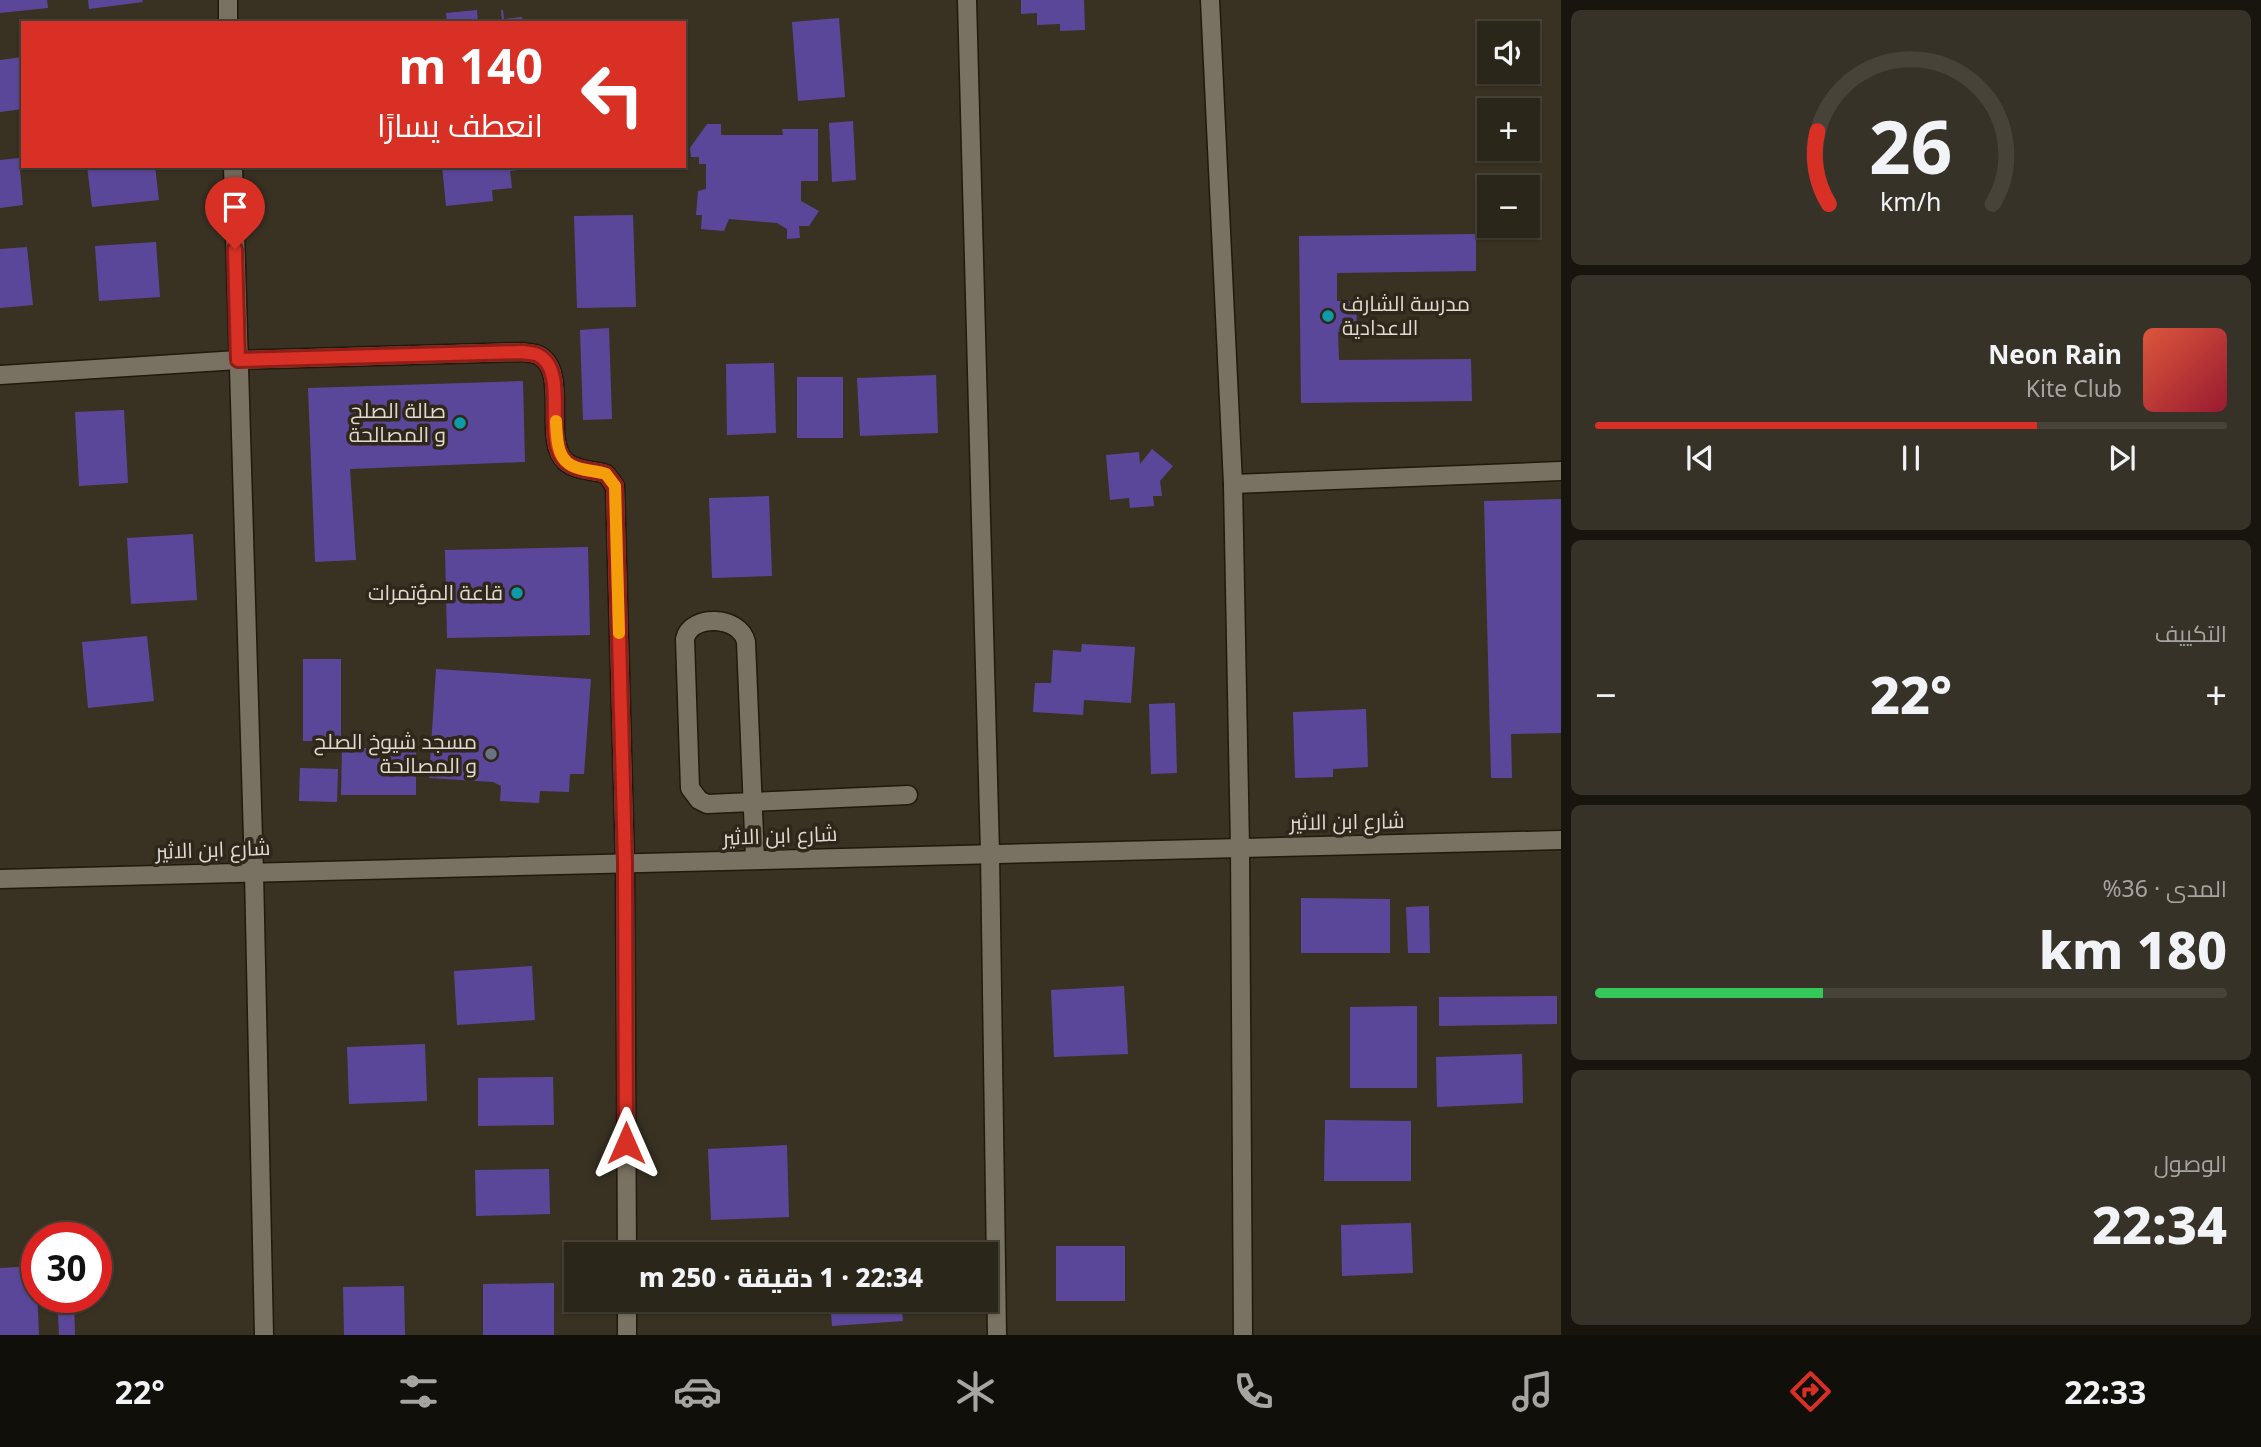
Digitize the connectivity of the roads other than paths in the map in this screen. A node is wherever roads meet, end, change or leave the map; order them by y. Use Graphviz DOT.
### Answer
graph roads {
  1 [pos="228,0"];
  2 [pos="967,0"];
  3 [pos="1210,0"];
  4 [pos="228,21"];
  5 [pos="233,168"];
  6 [pos="238,360"];
  7 [pos="0,375"];
  8 [pos="1561,471"];
  9 [pos="1233,484"];
  10 [pos="908,795"];
  11 [pos="752,801"];
  12 [pos="1561,840"];
  13 [pos="1240,847"];
  14 [pos="990,853"];
  15 [pos="755,859"];
  16 [pos="625,863"];
  17 [pos="254,872"];
  18 [pos="0,879"];
  19 [pos="627,1242"];
  20 [pos="627,1312"];
  21 [pos="264,1335"];
  22 [pos="627,1335"];
  23 [pos="996,1335"];
  24 [pos="1243,1335"];
  1 -- 4 [label="street"];
  2 -- 14 [label="street"];
  3 -- 9 [label="street"];
  5 -- 6 [label="street"];
  6 -- 7 [label="street"];
  6 -- 16 [label="street"];
  6 -- 17 [label="street"];
  8 -- 9 [label="street"];
  9 -- 13 [label="street"];
  10 -- 11 [label="street"];
  11 -- 11 [label="street"];
  11 -- 15 [label="street"];
  12 -- 13 [label="street, شارع ابن الاثير"];
  13 -- 14 [label="street, شارع ابن الاثير"];
  13 -- 24 [label="street"];
  14 -- 15 [label="street, شارع ابن الاثير"];
  14 -- 23 [label="street"];
  15 -- 16 [label="street, شارع ابن الاثير"];
  16 -- 17 [label="street, شارع ابن الاثير"];
  16 -- 19 [label="street"];
  17 -- 18 [label="street, شارع ابن الاثير"];
  17 -- 21 [label="street"];
  20 -- 22 [label="street"];
}
